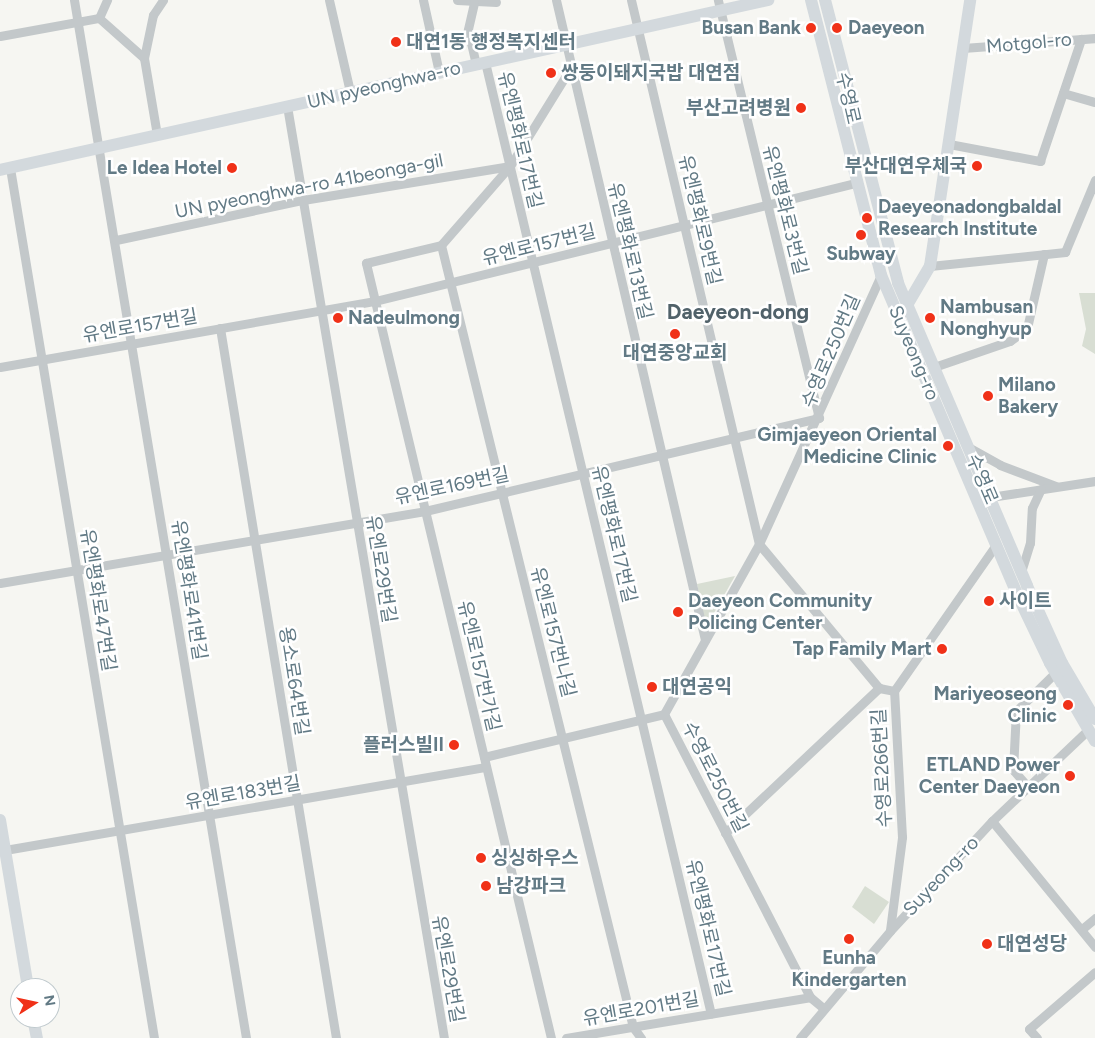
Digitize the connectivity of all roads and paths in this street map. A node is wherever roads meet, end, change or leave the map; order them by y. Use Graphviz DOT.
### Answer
graph roads {
  1 [pos="74,0"];
  2 [pos="107,0"];
  3 [pos="163,0"];
  4 [pos="329,0"];
  5 [pos="423,0"];
  6 [pos="458,0"];
  7 [pos="556,0"];
  8 [pos="631,0"];
  9 [pos="768,0"];
  10 [pos="811,0"];
  11 [pos="825,0"];
  12 [pos="970,0"];
  13 [pos="496,2"];
  14 [pos="474,3"];
  15 [pos="719,5"];
  16 [pos="99,18"];
  17 [pos="78,23"];
  18 [pos="638,28"];
  19 [pos="0,36"];
  20 [pos="1095,38"];
  21 [pos="1081,39"];
  22 [pos="565,44"];
  23 [pos="963,48"];
  24 [pos="144,58"];
  25 [pos="481,63"];
  26 [pos="570,69"];
  27 [pos="439,72"];
  28 [pos="350,92"];
  29 [pos="1063,92"];
  30 [pos="1095,102"];
  31 [pos="287,106"];
  32 [pos="157,135"];
  33 [pos="948,144"];
  34 [pos="100,148"];
  35 [pos="510,166"];
  36 [pos="5,169"];
  37 [pos="1095,180"];
  38 [pos="856,183"];
  39 [pos="303,200"];
  40 [pos="768,206"];
  41 [pos="684,226"];
  42 [pos="116,240"];
  43 [pos="612,244"];
  44 [pos="441,245"];
  45 [pos="1044,254"];
  46 [pos="533,263"];
  47 [pos="930,266"];
  48 [pos="881,275"];
  49 [pos="450,283"];
  50 [pos="375,301"];
  51 [pos="907,307"];
  52 [pos="323,310"];
  53 [pos="899,318"];
  54 [pos="220,328"];
  55 [pos="132,344"];
  56 [pos="42,360"];
  57 [pos="0,367"];
  58 [pos="934,367"];
  59 [pos="819,418"];
  60 [pos="734,438"];
  61 [pos="968,447"];
  62 [pos="662,455"];
  63 [pos="583,474"];
  64 [pos="1095,481"];
  65 [pos="1058,486"];
  66 [pos="1041,489"];
  67 [pos="502,493"];
  68 [pos="984,498"];
  69 [pos="425,511"];
  70 [pos="357,522"];
  71 [pos="255,540"];
  72 [pos="759,544"];
  73 [pos="996,545"];
  74 [pos="167,555"];
  75 [pos="77,570"];
  76 [pos="1021,572"];
  77 [pos="0,583"];
  78 [pos="705,640"];
  79 [pos="1055,672"];
  80 [pos="879,688"];
  81 [pos="894,691"];
  82 [pos="664,714"];
  83 [pos="1095,719"];
  84 [pos="642,720"];
  85 [pos="1088,730"];
  86 [pos="562,738"];
  87 [pos="1095,741"];
  88 [pos="484,757"];
  89 [pos="486,767"];
  90 [pos="401,782"];
  91 [pos="1028,787"];
  92 [pos="297,800"];
  93 [pos="210,815"];
  94 [pos="0,820"];
  95 [pos="992,821"];
  96 [pos="120,830"];
  97 [pos="725,833"];
  98 [pos="5,850"];
  99 [pos="1095,918"];
  100 [pos="1082,929"];
  101 [pos="890,931"];
  102 [pos="1095,947"];
  103 [pos="1095,972"];
  104 [pos="26,978"];
  105 [pos="810,997"];
  106 [pos="822,1008"];
  107 [pos="711,1014"];
  108 [pos="633,1027"];
  109 [pos="154,1038"];
  110 [pos="246,1038"];
  111 [pos="336,1038"];
  112 [pos="444,1038"];
  113 [pos="551,1038"];
  114 [pos="566,1038"];
  115 [pos="641,1038"];
  116 [pos="800,1038"];
  117 [pos="1037,1038"];
  1 -- 17 [label="street, 유엔평화로41번길"];
  2 -- 16 [label="street"];
  3 -- 24 [label="street"];
  4 -- 28 [label="street"];
  5 -- 27 [label="street"];
  6 -- 14 [label="street"];
  7 -- 22 [label="street, 유엔평화로13번길"];
  8 -- 18 [label="street, 유엔평화로9번길"];
  9 -- 15 [label="main road, UN pyeonghwa-ro"];
  10 -- 38 [label="main road, Suyeong-ro"];
  11 -- 51 [label="main road, 수영로"];
  12 -- 23 [label="main road, Motgol-ro"];
  13 -- 14 [label="street"];
  14 -- 25 [label="street, 유엔평화로17번길"];
  15 -- 18 [label="main road, UN pyeonghwa-ro"];
  15 -- 40 [label="street, 유엔평화로3번길"];
  16 -- 17 [label="street"];
  16 -- 24 [label="street"];
  17 -- 19 [label="street"];
  17 -- 34 [label="street, 유엔평화로41번길"];
  18 -- 22 [label="main road, UN pyeonghwa-ro"];
  18 -- 41 [label="street, 유엔평화로9번길"];
  20 -- 21 [label="street, Motgol-ro"];
  21 -- 23 [label="street, Motgol-ro"];
  21 -- 29 [label="street"];
  22 -- 25 [label="main road, UN pyeonghwa-ro"];
  22 -- 26 [label="street, 유엔평화로13번길"];
  23 -- 33 [label="main road, Motgol-ro"];
  24 -- 32 [label="street"];
  25 -- 27 [label="main road, UN pyeonghwa-ro"];
  25 -- 35 [label="street, 유엔평화로17번길"];
  26 -- 35 [label="street"];
  26 -- 43 [label="street, 유엔평화로13번길"];
  27 -- 28 [label="main road, UN pyeonghwa-ro"];
  28 -- 31 [label="main road, UN pyeonghwa-ro"];
  29 -- 30 [label="street"];
  29 -- 33 [label="street"];
  31 -- 32 [label="main road, UN pyeonghwa-ro"];
  31 -- 39 [label="street, 유엔로29번길"];
  32 -- 34 [label="main road, UN pyeonghwa-ro"];
  33 -- 47 [label="main road, Motgol-ro"];
  34 -- 36 [label="main road, UN pyeonghwa-ro"];
  34 -- 42 [label="street, 유엔평화로41번길"];
  35 -- 39 [label="street, UN pyeonghwa-ro 41beonga-gil"];
  35 -- 44 [label="street"];
  35 -- 46 [label="street, 유엔평화로17번길"];
  36 -- 56 [label="street, 유엔평화로47번길"];
  37 -- 45 [label="street"];
  38 -- 40 [label="street, 유엔로157번길"];
  38 -- 48 [label="main road, Suyeong-ro"];
  39 -- 42 [label="street, UN pyeonghwa-ro 41beonga-gil"];
  39 -- 52 [label="street, 유엔로29번길"];
  40 -- 41 [label="street, 유엔로157번길"];
  40 -- 59 [label="street, 유엔평화로3번길"];
  41 -- 43 [label="street, 유엔로157번길"];
  41 -- 60 [label="street, 유엔평화로9번길"];
  42 -- 55 [label="street, 유엔평화로41번길"];
  43 -- 46 [label="street, 유엔로157번길"];
  43 -- 62 [label="street, 유엔평화로13번길"];
  44 -- 49 [label="street, 유엔로157번나길"];
  44 -- 50 [label="street"];
  45 -- 47 [label="street"];
  45 -- 58 [label="street"];
  46 -- 49 [label="street, 유엔로157번길"];
  46 -- 63 [label="street, 유엔평화로17번길"];
  47 -- 51 [label="main road, Motgol-ro"];
  48 -- 53 [label="main road, Suyeong-ro"];
  48 -- 59 [label="street, 수영로250번길"];
  49 -- 50 [label="street, 유엔로157번길"];
  49 -- 67 [label="street, 유엔로157번나길"];
  50 -- 52 [label="street, 유엔로157번길"];
  50 -- 69 [label="street, 유엔로157번가길"];
  51 -- 53 [label="main road, Motgol-ro"];
  51 -- 58 [label="main road, 수영로"];
  52 -- 54 [label="street, 유엔로157번길"];
  52 -- 70 [label="street, 유엔로29번길"];
  53 -- 68 [label="main road, Suyeong-ro"];
  54 -- 55 [label="street, 유엔로157번길"];
  54 -- 71 [label="street, 용소로64번길"];
  55 -- 56 [label="street, 유엔로157번길"];
  55 -- 74 [label="street, 유엔평화로41번길"];
  56 -- 57 [label="street, 유엔로157번길"];
  56 -- 75 [label="street, 유엔평화로47번길"];
  58 -- 61 [label="main road, 수영로"];
  59 -- 60 [label="street, 유엔로169번길"];
  59 -- 72 [label="street, 수영로250번길"];
  60 -- 62 [label="street, 유엔로169번길"];
  60 -- 72 [label="street, 유엔평화로9번길"];
  61 -- 65 [label="street"];
  61 -- 68 [label="main road, 수영로"];
  62 -- 63 [label="street, 유엔로169번길"];
  62 -- 78 [label="street, 유엔평화로13번길"];
  63 -- 67 [label="street, 유엔로169번길"];
  63 -- 84 [label="street, 유엔평화로17번길"];
  64 -- 65 [label="street"];
  65 -- 66 [label="street"];
  66 -- 68 [label="street"];
  66 -- 76 [label="street"];
  67 -- 69 [label="street, 유엔로169번길"];
  67 -- 86 [label="street, 유엔로157번나길"];
  68 -- 73 [label="main road, Suyeong-ro"];
  68 -- 76 [label="main road, 수영로"];
  69 -- 70 [label="street, 유엔로169번길"];
  69 -- 88 [label="street, 유엔로157번가길"];
  70 -- 71 [label="street, 유엔로169번길"];
  70 -- 90 [label="street, 유엔로29번길"];
  71 -- 74 [label="street, 유엔로169번길"];
  71 -- 92 [label="street, 용소로64번길"];
  72 -- 78 [label="street, 수영로250번길"];
  72 -- 80 [label="street, 유엔평화로9번길"];
  73 -- 79 [label="main road, Suyeong-ro"];
  73 -- 81 [label="street, 수영로266번길"];
  74 -- 75 [label="street, 유엔로169번길"];
  74 -- 93 [label="street, 유엔평화로41번길"];
  75 -- 77 [label="street, 유엔로169번길"];
  75 -- 96 [label="street, 유엔평화로47번길"];
  76 -- 83 [label="main road, 수영로"];
  78 -- 82 [label="street, 수영로250번길"];
  79 -- 85 [label="main road, Suyeong-ro"];
  79 -- 91 [label="street"];
  80 -- 81 [label="street"];
  80 -- 97 [label="street"];
  81 -- 101 [label="street, 수영로266번길"];
  82 -- 84 [label="street"];
  82 -- 97 [label="street, 수영로250번길"];
  84 -- 86 [label="street"];
  84 -- 107 [label="street, 유엔평화로17번길"];
  85 -- 87 [label="main road, Suyeong-ro"];
  85 -- 91 [label="street, Suyeong-ro"];
  86 -- 88 [label="street"];
  86 -- 108 [label="street, 유엔로157번나길"];
  88 -- 89 [label="street, 유엔로157번가길"];
  89 -- 90 [label="street, 유엔로183번길"];
  89 -- 113 [label="street, 유엔로157번가길"];
  90 -- 92 [label="street, 유엔로183번길"];
  90 -- 112 [label="street, 유엔로29번길"];
  91 -- 95 [label="street, Suyeong-ro"];
  92 -- 93 [label="street, 유엔로183번길"];
  92 -- 111 [label="street, 용소로64번길"];
  93 -- 96 [label="street, 유엔로183번길"];
  93 -- 110 [label="street, 유엔평화로41번길"];
  94 -- 98 [label="main road"];
  95 -- 100 [label="street"];
  95 -- 101 [label="street, Suyeong-ro"];
  96 -- 98 [label="street, 유엔로183번길"];
  96 -- 109 [label="street, 유엔평화로47번길"];
  97 -- 105 [label="street, 수영로250번길"];
  98 -- 104 [label="main road"];
  99 -- 100 [label="street"];
  100 -- 102 [label="street"];
  101 -- 106 [label="street, Suyeong-ro"];
  103 -- 117 [label="street"];
  105 -- 106 [label="street"];
  105 -- 107 [label="street, 유엔로201번길"];
  106 -- 116 [label="street, Suyeong-ro"];
  107 -- 108 [label="street, 유엔로201번길"];
  108 -- 114 [label="street, 유엔로201번길"];
  108 -- 115 [label="street"];
}
